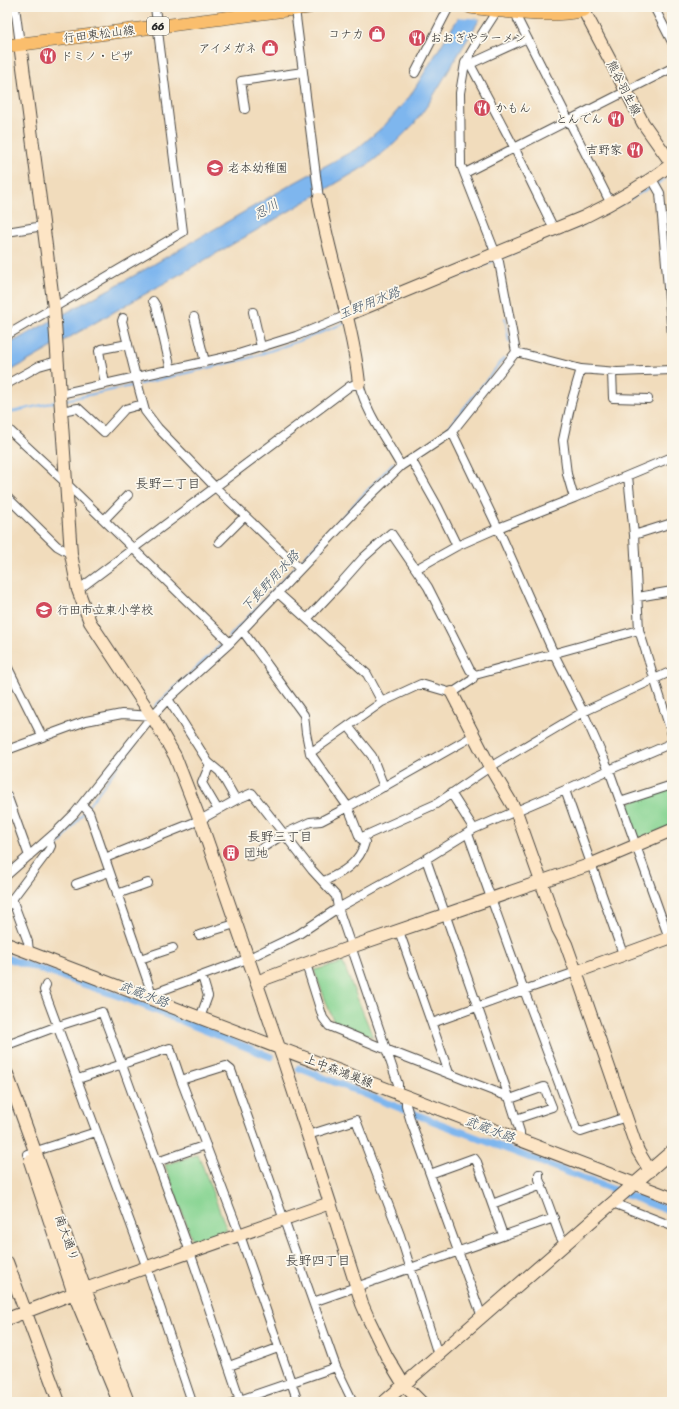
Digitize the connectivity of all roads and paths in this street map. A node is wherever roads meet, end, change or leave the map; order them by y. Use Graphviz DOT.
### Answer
graph roads {
  1 [pos="15,7"];
  2 [pos="155,7"];
  3 [pos="309,7"];
  4 [pos="450,7"];
  5 [pos="470,7"];
  6 [pos="654,7"];
  7 [pos="295,8"];
  8 [pos="586,8"];
  9 [pos="497,9"];
  10 [pos="516,12"];
  11 [pos="158,26"];
  12 [pos="527,38"];
  13 [pos="672,42"];
  14 [pos="13,45"];
  15 [pos="468,64"];
  16 [pos="672,68"];
  17 [pos="303,72"];
  18 [pos="414,73"];
  19 [pos="626,91"];
  20 [pos="245,109"];
  21 [pos="568,120"];
  22 [pos="514,147"];
  23 [pos="672,164"];
  24 [pos="465,173"];
  25 [pos="655,183"];
  26 [pos="319,199"];
  27 [pos="611,204"];
  28 [pos="43,226"];
  29 [pos="554,229"];
  30 [pos="7,232"];
  31 [pos="497,257"];
  32 [pos="670,288"];
  33 [pos="153,301"];
  34 [pos="54,310"];
  35 [pos="253,312"];
  36 [pos="194,317"];
  37 [pos="123,318"];
  38 [pos="348,319"];
  39 [pos="7,335"];
  40 [pos="672,335"];
  41 [pos="128,344"];
  42 [pos="261,347"];
  43 [pos="516,352"];
  44 [pos="57,357"];
  45 [pos="205,362"];
  46 [pos="581,369"];
  47 [pos="171,370"];
  48 [pos="672,370"];
  49 [pos="612,372"];
  50 [pos="137,381"];
  51 [pos="359,383"];
  52 [pos="7,384"];
  53 [pos="106,384"];
  54 [pos="60,394"];
  55 [pos="648,399"];
  56 [pos="143,404"];
  57 [pos="61,411"];
  58 [pos="7,428"];
  59 [pos="452,432"];
  60 [pos="672,457"];
  61 [pos="411,460"];
  62 [pos="401,466"];
  63 [pos="628,476"];
  64 [pos="66,483"];
  65 [pos="215,487"];
  66 [pos="128,495"];
  67 [pos="7,497"];
  68 [pos="574,498"];
  69 [pos="245,516"];
  70 [pos="104,520"];
  71 [pos="672,523"];
  72 [pos="498,528"];
  73 [pos="634,535"];
  74 [pos="219,542"];
  75 [pos="457,546"];
  76 [pos="134,549"];
  77 [pos="71,554"];
  78 [pos="298,566"];
  79 [pos="416,569"];
  80 [pos="78,590"];
  81 [pos="672,591"];
  82 [pos="278,593"];
  83 [pos="638,597"];
  84 [pos="307,619"];
  85 [pos="242,630"];
  86 [pos="639,630"];
  87 [pos="228,640"];
  88 [pos="554,654"];
  89 [pos="7,666"];
  90 [pos="672,671"];
  91 [pos="474,675"];
  92 [pos="654,680"];
  93 [pos="452,693"];
  94 [pos="168,699"];
  95 [pos="382,702"];
  96 [pos="583,712"];
  97 [pos="152,716"];
  98 [pos="348,726"];
  99 [pos="474,735"];
  100 [pos="672,735"];
  101 [pos="42,736"];
  102 [pos="672,743"];
  103 [pos="7,750"];
  104 [pos="310,752"];
  105 [pos="210,764"];
  106 [pos="490,767"];
  107 [pos="609,770"];
  108 [pos="672,785"];
  109 [pos="384,787"];
  110 [pos="566,790"];
  111 [pos="451,793"];
  112 [pos="7,795"];
  113 [pos="236,800"];
  114 [pos="620,802"];
  115 [pos="82,805"];
  116 [pos="348,807"];
  117 [pos="218,810"];
  118 [pos="516,811"];
  119 [pos="200,820"];
  120 [pos="672,830"];
  121 [pos="471,831"];
  122 [pos="284,834"];
  123 [pos="360,838"];
  124 [pos="48,839"];
  125 [pos="636,845"];
  126 [pos="29,856"];
  127 [pos="250,856"];
  128 [pos="105,858"];
  129 [pos="426,859"];
  130 [pos="592,864"];
  131 [pos="109,872"];
  132 [pos="7,875"];
  133 [pos="324,881"];
  134 [pos="541,881"];
  135 [pos="148,883"];
  136 [pos="76,884"];
  137 [pos="117,894"];
  138 [pos="492,898"];
  139 [pos="12,903"];
  140 [pos="338,908"];
  141 [pos="445,914"];
  142 [pos="235,924"];
  143 [pos="399,931"];
  144 [pos="199,936"];
  145 [pos="670,937"];
  146 [pos="7,944"];
  147 [pos="351,947"];
  148 [pos="173,948"];
  149 [pos="29,952"];
  150 [pos="623,954"];
  151 [pos="140,959"];
  152 [pos="247,959"];
  153 [pos="306,964"];
  154 [pos="576,972"];
  155 [pos="202,976"];
  156 [pos="256,982"];
  157 [pos="46,985"];
  158 [pos="524,990"];
  159 [pos="151,997"];
  160 [pos="477,1007"];
  161 [pos="200,1018"];
  162 [pos="432,1023"];
  163 [pos="58,1026"];
  164 [pos="7,1045"];
  165 [pos="278,1048"];
  166 [pos="385,1050"];
  167 [pos="122,1064"];
  168 [pos="449,1073"];
  169 [pos="7,1074"];
  170 [pos="78,1079"];
  171 [pos="181,1080"];
  172 [pos="403,1097"];
  173 [pos="7,1098"];
  174 [pos="509,1098"];
  175 [pos="626,1116"];
  176 [pos="516,1120"];
  177 [pos="96,1132"];
  178 [pos="308,1135"];
  179 [pos="520,1140"];
  180 [pos="206,1145"];
  181 [pos="31,1152"];
  182 [pos="672,1152"];
  183 [pos="158,1162"];
  184 [pos="650,1171"];
  185 [pos="430,1174"];
  186 [pos="539,1174"];
  187 [pos="542,1185"];
  188 [pos="632,1186"];
  189 [pos="672,1198"];
  190 [pos="615,1201"];
  191 [pos="330,1203"];
  192 [pos="492,1204"];
  193 [pos="554,1218"];
  194 [pos="283,1219"];
  195 [pos="672,1226"];
  196 [pos="240,1235"];
  197 [pos="503,1235"];
  198 [pos="566,1245"];
  199 [pos="458,1251"];
  200 [pos="190,1252"];
  201 [pos="7,1262"];
  202 [pos="147,1268"];
  203 [pos="409,1268"];
  204 [pos="356,1286"];
  205 [pos="80,1291"];
  206 [pos="313,1302"];
  207 [pos="26,1312"];
  208 [pos="482,1317"];
  209 [pos="7,1319"];
  210 [pos="278,1348"];
  211 [pos="438,1355"];
  212 [pos="229,1366"];
  213 [pos="336,1367"];
  214 [pos="290,1382"];
  215 [pos="404,1385"];
  216 [pos="237,1401"];
  217 [pos="59,1402"];
  218 [pos="119,1402"];
  219 [pos="128,1402"];
  220 [pos="192,1402"];
  221 [pos="298,1402"];
  222 [pos="353,1402"];
  223 [pos="384,1402"];
  224 [pos="421,1402"];
  1 -- 14 [label="street"];
  2 -- 11 [label="street"];
  3 -- 7 [label="main road, 行田東松山線 / 66"];
  4 -- 18 [label="street"];
  5 -- 9 [label="main road"];
  6 -- 13 [label="street"];
  7 -- 11 [label="main road, 行田東松山線 / 66"];
  7 -- 17 [label="street"];
  8 -- 10 [label="main road"];
  8 -- 19 [label="street, 熊谷羽生線"];
  9 -- 10 [label="main road"];
  9 -- 15 [label="street"];
  10 -- 12 [label="street"];
  11 -- 14 [label="main road, 行田東松山線 / 66"];
  11 -- 34 [label="street"];
  12 -- 15 [label="street"];
  12 -- 21 [label="street"];
  14 -- 28 [label="street"];
  15 -- 22 [label="street"];
  15 -- 24 [label="street"];
  16 -- 19 [label="street"];
  17 -- 20 [label="street"];
  17 -- 26 [label="street"];
  19 -- 21 [label="street"];
  19 -- 23 [label="street, 熊谷羽生線"];
  21 -- 22 [label="street"];
  21 -- 27 [label="street"];
  22 -- 24 [label="street"];
  22 -- 29 [label="street"];
  23 -- 25 [label="street"];
  24 -- 31 [label="street"];
  25 -- 27 [label="street"];
  25 -- 32 [label="street"];
  26 -- 38 [label="street"];
  27 -- 29 [label="street"];
  28 -- 30 [label="street"];
  28 -- 34 [label="street"];
  29 -- 31 [label="street"];
  31 -- 38 [label="street"];
  31 -- 43 [label="street"];
  32 -- 40 [label="street"];
  33 -- 47 [label="street"];
  34 -- 39 [label="street"];
  34 -- 44 [label="street"];
  35 -- 42 [label="street"];
  36 -- 45 [label="street"];
  37 -- 41 [label="street"];
  38 -- 42 [label="street"];
  38 -- 51 [label="street"];
  41 -- 50 [label="street"];
  41 -- 53 [label="street"];
  42 -- 45 [label="street"];
  43 -- 46 [label="street"];
  43 -- 59 [label="street"];
  44 -- 52 [label="street"];
  44 -- 54 [label="street"];
  45 -- 47 [label="street"];
  46 -- 49 [label="street"];
  46 -- 68 [label="street"];
  47 -- 50 [label="street"];
  48 -- 49 [label="street"];
  49 -- 55 [label="street"];
  50 -- 53 [label="street"];
  50 -- 56 [label="street"];
  51 -- 62 [label="street"];
  51 -- 65 [label="street"];
  53 -- 54 [label="street"];
  54 -- 57 [label="street"];
  56 -- 57 [label="street"];
  56 -- 65 [label="street"];
  57 -- 64 [label="street"];
  58 -- 64 [label="street"];
  59 -- 61 [label="street"];
  59 -- 72 [label="street"];
  60 -- 63 [label="street"];
  61 -- 62 [label="street"];
  61 -- 75 [label="street"];
  62 -- 78 [label="street"];
  63 -- 68 [label="street"];
  63 -- 73 [label="street"];
  64 -- 70 [label="street"];
  64 -- 77 [label="street"];
  65 -- 69 [label="street"];
  65 -- 76 [label="street"];
  66 -- 70 [label="street"];
  67 -- 77 [label="street"];
  68 -- 72 [label="street"];
  69 -- 74 [label="street"];
  69 -- 78 [label="street"];
  70 -- 76 [label="street"];
  71 -- 73 [label="street"];
  72 -- 75 [label="street"];
  72 -- 88 [label="street"];
  73 -- 83 [label="street"];
  75 -- 79 [label="street"];
  76 -- 80 [label="street"];
  76 -- 87 [label="street"];
  77 -- 80 [label="street"];
  78 -- 82 [label="street"];
  79 -- 84 [label="street"];
  79 -- 91 [label="street"];
  80 -- 97 [label="street"];
  81 -- 83 [label="street"];
  82 -- 84 [label="street"];
  82 -- 85 [label="street"];
  83 -- 86 [label="street"];
  84 -- 95 [label="street"];
  85 -- 87 [label="street"];
  85 -- 104 [label="street"];
  86 -- 88 [label="street"];
  86 -- 92 [label="street"];
  87 -- 94 [label="street"];
  88 -- 91 [label="street"];
  88 -- 96 [label="street"];
  89 -- 101 [label="street"];
  90 -- 92 [label="street"];
  91 -- 93 [label="street"];
  92 -- 96 [label="street"];
  92 -- 100 [label="street"];
  93 -- 95 [label="street"];
  93 -- 99 [label="street"];
  94 -- 97 [label="street"];
  94 -- 105 [label="street"];
  95 -- 98 [label="street"];
  96 -- 106 [label="street"];
  96 -- 107 [label="street"];
  97 -- 101 [label="street"];
  97 -- 115 [label="street"];
  97 -- 119 [label="street"];
  98 -- 104 [label="street"];
  98 -- 109 [label="street"];
  99 -- 106 [label="street"];
  99 -- 109 [label="street"];
  101 -- 103 [label="street"];
  102 -- 107 [label="street"];
  104 -- 116 [label="street"];
  105 -- 113 [label="street"];
  105 -- 117 [label="street"];
  106 -- 111 [label="street"];
  106 -- 118 [label="street"];
  107 -- 110 [label="street"];
  107 -- 114 [label="street"];
  108 -- 114 [label="street"];
  109 -- 116 [label="street"];
  110 -- 118 [label="street"];
  110 -- 130 [label="street"];
  111 -- 121 [label="street"];
  111 -- 123 [label="street"];
  112 -- 126 [label="street"];
  113 -- 117 [label="street"];
  113 -- 122 [label="street"];
  114 -- 125 [label="street"];
  115 -- 124 [label="street"];
  115 -- 128 [label="street"];
  116 -- 122 [label="street"];
  116 -- 123 [label="street"];
  117 -- 119 [label="street"];
  118 -- 121 [label="street"];
  118 -- 134 [label="street"];
  119 -- 128 [label="street"];
  119 -- 142 [label="street"];
  120 -- 125 [label="street"];
  121 -- 129 [label="street"];
  121 -- 138 [label="street"];
  122 -- 127 [label="street"];
  122 -- 133 [label="street"];
  123 -- 133 [label="street"];
  124 -- 126 [label="street"];
  124 -- 139 [label="street"];
  125 -- 130 [label="street"];
  125 -- 145 [label="street"];
  126 -- 132 [label="street"];
  128 -- 131 [label="street"];
  129 -- 140 [label="street"];
  129 -- 141 [label="street"];
  130 -- 134 [label="street"];
  130 -- 150 [label="street"];
  131 -- 136 [label="street"];
  131 -- 137 [label="street"];
  133 -- 140 [label="street"];
  134 -- 138 [label="street"];
  134 -- 154 [label="street"];
  135 -- 137 [label="street"];
  137 -- 151 [label="street"];
  138 -- 141 [label="street"];
  138 -- 158 [label="street"];
  139 -- 149 [label="street"];
  140 -- 147 [label="street"];
  140 -- 152 [label="street"];
  141 -- 143 [label="street"];
  141 -- 160 [label="street"];
  142 -- 144 [label="street"];
  142 -- 152 [label="street"];
  143 -- 147 [label="street"];
  143 -- 162 [label="street"];
  145 -- 150 [label="street"];
  146 -- 149 [label="street, 上中森鴻巣線"];
  147 -- 153 [label="street"];
  147 -- 166 [label="street"];
  148 -- 151 [label="street"];
  149 -- 159 [label="street, 上中森鴻巣線"];
  150 -- 154 [label="street"];
  151 -- 159 [label="street"];
  152 -- 155 [label="street"];
  152 -- 156 [label="street"];
  153 -- 156 [label="street"];
  153 -- 166 [label="street"];
  154 -- 158 [label="street"];
  154 -- 175 [label="street"];
  155 -- 159 [label="street"];
  155 -- 161 [label="street"];
  156 -- 165 [label="street"];
  157 -- 163 [label="street"];
  158 -- 160 [label="street"];
  158 -- 175 [label="street"];
  159 -- 161 [label="street, 上中森鴻巣線"];
  160 -- 162 [label="street"];
  160 -- 174 [label="street"];
  161 -- 165 [label="street, 上中森鴻巣線"];
  162 -- 168 [label="street"];
  163 -- 164 [label="street"];
  163 -- 167 [label="street"];
  163 -- 170 [label="street"];
  165 -- 172 [label="street, 上中森鴻巣線"];
  165 -- 178 [label="street"];
  166 -- 168 [label="street"];
  166 -- 172 [label="street"];
  167 -- 170 [label="street"];
  167 -- 171 [label="street"];
  167 -- 183 [label="street"];
  168 -- 174 [label="street"];
  169 -- 181 [label="street, 南大通り"];
  170 -- 177 [label="street"];
  171 -- 180 [label="street"];
  171 -- 194 [label="street"];
  172 -- 179 [label="street, 上中森鴻巣線"];
  172 -- 185 [label="street"];
  173 -- 181 [label="street, 南大通り"];
  174 -- 176 [label="street"];
  174 -- 176 [label="street"];
  175 -- 184 [label="street"];
  176 -- 179 [label="street"];
  177 -- 181 [label="street"];
  177 -- 202 [label="street"];
  178 -- 191 [label="street"];
  178 -- 203 [label="street"];
  179 -- 188 [label="street, 上中森鴻巣線"];
  180 -- 183 [label="street"];
  180 -- 196 [label="street"];
  181 -- 205 [label="street, 南大通り"];
  182 -- 184 [label="street"];
  183 -- 200 [label="street"];
  184 -- 188 [label="street"];
  185 -- 192 [label="street"];
  185 -- 199 [label="street"];
  186 -- 187 [label="street"];
  187 -- 192 [label="street"];
  187 -- 193 [label="street"];
  188 -- 189 [label="street, 上中森鴻巣線"];
  188 -- 190 [label="street"];
  190 -- 195 [label="street"];
  190 -- 198 [label="street"];
  191 -- 194 [label="street"];
  191 -- 204 [label="street"];
  192 -- 197 [label="street"];
  193 -- 197 [label="street"];
  193 -- 198 [label="street"];
  194 -- 196 [label="street"];
  194 -- 206 [label="street"];
  196 -- 200 [label="street"];
  196 -- 210 [label="street"];
  197 -- 199 [label="street"];
  198 -- 208 [label="street"];
  199 -- 203 [label="street"];
  199 -- 208 [label="street"];
  200 -- 202 [label="street"];
  200 -- 212 [label="street"];
  201 -- 207 [label="street"];
  202 -- 205 [label="street"];
  202 -- 220 [label="street"];
  203 -- 204 [label="street"];
  203 -- 211 [label="street"];
  204 -- 206 [label="street"];
  204 -- 215 [label="street"];
  205 -- 207 [label="street"];
  205 -- 218 [label="street, 南大通り"];
  205 -- 219 [label="street, 南大通り"];
  206 -- 213 [label="street"];
  207 -- 209 [label="street"];
  207 -- 217 [label="street"];
  208 -- 211 [label="street"];
  210 -- 212 [label="street"];
  210 -- 214 [label="street"];
  211 -- 215 [label="street"];
  212 -- 216 [label="street"];
  213 -- 214 [label="street"];
  213 -- 222 [label="street"];
  214 -- 216 [label="street"];
  214 -- 221 [label="street"];
  215 -- 223 [label="street"];
  215 -- 224 [label="street"];
}
